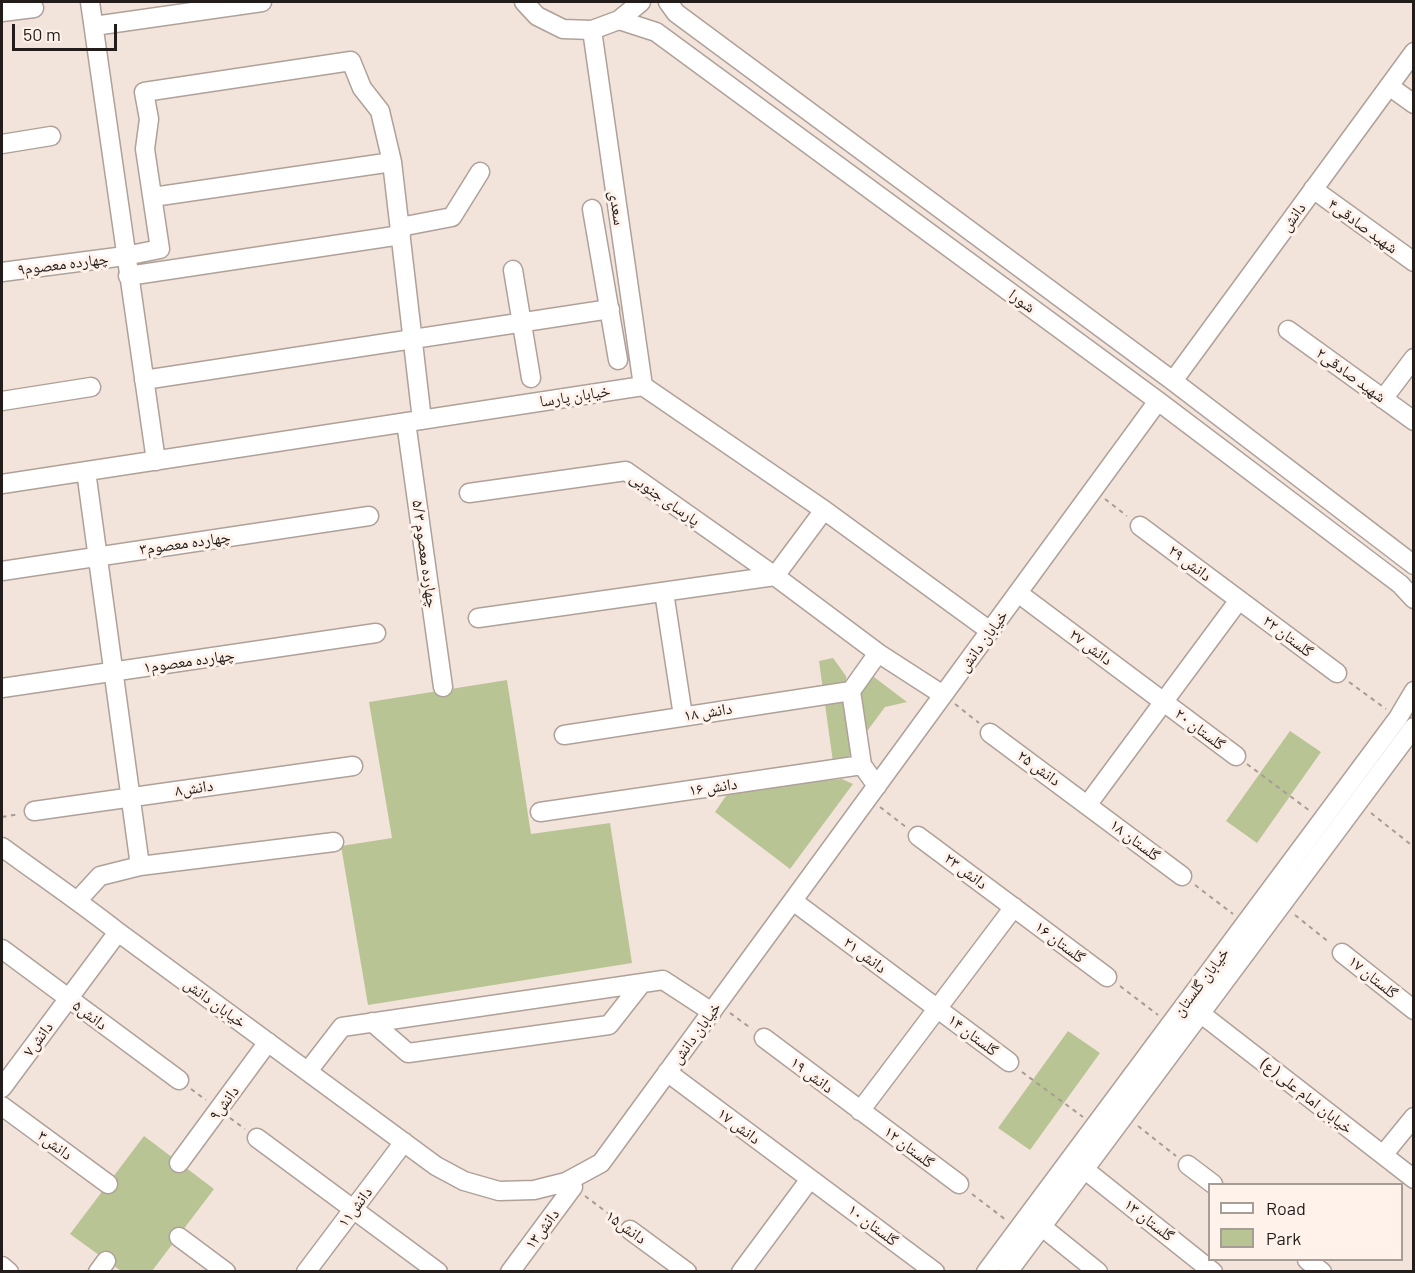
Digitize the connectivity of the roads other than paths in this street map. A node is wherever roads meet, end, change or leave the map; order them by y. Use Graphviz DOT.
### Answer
graph roads {
  1 [pos="90,2"];
  2 [pos="262,2"];
  3 [pos="524,2"];
  4 [pos="640,2"];
  5 [pos="671,7"];
  6 [pos="34,8"];
  7 [pos="2,12"];
  8 [pos="619,21"];
  9 [pos="94,26"];
  10 [pos="592,30"];
  11 [pos="656,32"];
  12 [pos="1413,52"];
  13 [pos="1389,86"];
  14 [pos="1413,104"];
  15 [pos="51,136"];
  16 [pos="2,144"];
  17 [pos="392,162"];
  18 [pos="480,172"];
  19 [pos="1313,189"];
  20 [pos="153,197"];
  21 [pos="592,209"];
  22 [pos="400,231"];
  23 [pos="125,256"];
  24 [pos="1413,262"];
  25 [pos="513,270"];
  26 [pos="2,273"];
  27 [pos="128,276"];
  28 [pos="610,309"];
  29 [pos="522,322"];
  30 [pos="1288,330"];
  31 [pos="413,340"];
  32 [pos="1413,358"];
  33 [pos="618,360"];
  34 [pos="531,378"];
  35 [pos="144,380"];
  36 [pos="1173,381"];
  37 [pos="643,386"];
  38 [pos="92,387"];
  39 [pos="1383,399"];
  40 [pos="2,401"];
  41 [pos="1158,401"];
  42 [pos="414,421"];
  43 [pos="1413,421"];
  44 [pos="156,461"];
  45 [pos="86,471"];
  46 [pos="2,484"];
  47 [pos="469,493"];
  48 [pos="824,510"];
  49 [pos="369,516"];
  50 [pos="1140,526"];
  51 [pos="98,556"];
  52 [pos="1413,565"];
  53 [pos="2,571"];
  54 [pos="775,576"];
  55 [pos="664,592"];
  56 [pos="1018,593"];
  57 [pos="1413,599"];
  58 [pos="1239,600"];
  59 [pos="478,618"];
  60 [pos="990,631"];
  61 [pos="376,633"];
  62 [pos="878,653"];
  63 [pos="114,672"];
  64 [pos="1337,673"];
  65 [pos="443,687"];
  66 [pos="2,688"];
  67 [pos="851,691"];
  68 [pos="1413,691"];
  69 [pos="944,695"];
  70 [pos="1163,701"];
  71 [pos="683,716"];
  72 [pos="1406,723"];
  73 [pos="990,732"];
  74 [pos="564,735"];
  75 [pos="1236,756"];
  76 [pos="862,765"];
  77 [pos="353,766"];
  78 [pos="872,792"];
  79 [pos="131,797"];
  80 [pos="1088,804"];
  81 [pos="34,811"];
  82 [pos="540,812"];
  83 [pos="918,836"];
  84 [pos="2,837"];
  85 [pos="334,842"];
  86 [pos="2,847"];
  87 [pos="140,866"];
  88 [pos="1182,876"];
  89 [pos="78,900"];
  90 [pos="793,901"];
  91 [pos="1014,907"];
  92 [pos="118,932"];
  93 [pos="2,949"];
  94 [pos="1342,953"];
  95 [pos="1107,977"];
  96 [pos="642,983"];
  97 [pos="69,998"];
  98 [pos="1409,1006"];
  99 [pos="715,1008"];
  100 [pos="937,1009"];
  101 [pos="1200,1013"];
  102 [pos="372,1022"];
  103 [pos="764,1038"];
  104 [pos="268,1042"];
  105 [pos="1009,1062"];
  106 [pos="308,1071"];
  107 [pos="667,1072"];
  108 [pos="179,1080"];
  109 [pos="2,1088"];
  110 [pos="2,1106"];
  111 [pos="860,1111"];
  112 [pos="1413,1117"];
  113 [pos="258,1138"];
  114 [pos="404,1142"];
  115 [pos="1383,1155"];
  116 [pos="179,1163"];
  117 [pos="1188,1165"];
  118 [pos="1084,1169"];
  119 [pos="810,1179"];
  120 [pos="1413,1179"];
  121 [pos="1210,1183"];
  122 [pos="108,1184"];
  123 [pos="959,1184"];
  124 [pos="573,1187"];
  125 [pos="353,1209"];
  126 [pos="1041,1226"];
  127 [pos="630,1230"];
  128 [pos="178,1237"];
  129 [pos="2,1266"];
  130 [pos="929,1269"];
  131 [pos="9,1272"];
  132 [pos="226,1272"];
  133 [pos="306,1272"];
  134 [pos="438,1272"];
  135 [pos="510,1272"];
  136 [pos="687,1272"];
  137 [pos="741,1272"];
  138 [pos="986,1272"];
  139 [pos="1008,1272"];
  140 [pos="1098,1272"];
  141 [pos="1213,1272"];
  1 -- 9 [label="street"];
  2 -- 9 [label="street"];
  3 -- 10 [label="street"];
  4 -- 8 [label="street"];
  5 -- 11 [label="street"];
  5 -- 36 [label="street, شورا"];
  6 -- 7 [label="street"];
  8 -- 10 [label="street"];
  8 -- 11 [label="street, شورا"];
  9 -- 23 [label="street"];
  10 -- 37 [label="street, سعدی"];
  11 -- 41 [label="street, شورا"];
  12 -- 13 [label="street, دانش"];
  13 -- 14 [label="street"];
  13 -- 19 [label="street, دانش"];
  15 -- 16 [label="street"];
  17 -- 20 [label="street"];
  17 -- 20 [label="street, چهارده معصوم ۵/۳"];
  17 -- 22 [label="street, چهارده معصوم ۵/۳"];
  18 -- 22 [label="street"];
  19 -- 24 [label="street, شهید صادقی۴"];
  19 -- 36 [label="street, دانش"];
  20 -- 23 [label="street, چهارده معصوم۹"];
  21 -- 28 [label="street"];
  22 -- 27 [label="street"];
  22 -- 31 [label="street, چهارده معصوم ۵/۳"];
  23 -- 26 [label="street, چهارده معصوم۹"];
  23 -- 27 [label="street"];
  25 -- 29 [label="street"];
  27 -- 35 [label="street"];
  28 -- 29 [label="street"];
  28 -- 33 [label="street"];
  29 -- 31 [label="street"];
  29 -- 34 [label="street"];
  30 -- 39 [label="street, شهید صادقی۲"];
  31 -- 35 [label="street"];
  31 -- 42 [label="street, چهارده معصوم ۵/۳"];
  32 -- 39 [label="street"];
  35 -- 44 [label="street"];
  36 -- 52 [label="street, شورا"];
  37 -- 42 [label="street, خیابان پارسا"];
  37 -- 48 [label="street"];
  38 -- 40 [label="street"];
  39 -- 43 [label="street, شهید صادقی۲"];
  41 -- 56 [label="street, خیابان دانش"];
  41 -- 57 [label="street, شورا"];
  42 -- 44 [label="street, خیابان پارسا"];
  42 -- 65 [label="street, چهارده معصوم ۵/۳"];
  44 -- 45 [label="street, خیابان پارسا"];
  45 -- 46 [label="street, خیابان پارسا"];
  45 -- 51 [label="street"];
  47 -- 54 [label="street, پارسای جنوبی"];
  48 -- 54 [label="street"];
  48 -- 60 [label="street"];
  49 -- 51 [label="street, چهارده معصوم۳"];
  50 -- 58 [label="street, دانش ۲۹"];
  51 -- 53 [label="street, چهارده معصوم۳"];
  51 -- 63 [label="street"];
  54 -- 55 [label="street"];
  54 -- 62 [label="street, پارسای جنوبی"];
  55 -- 59 [label="street"];
  55 -- 71 [label="street"];
  56 -- 60 [label="street, خیابان دانش"];
  56 -- 70 [label="street, دانش ۲۷"];
  58 -- 64 [label="street, گلستان ۲۲"];
  58 -- 70 [label="street"];
  60 -- 69 [label="street, خیابان دانش"];
  61 -- 63 [label="street, چهارده معصوم۱"];
  62 -- 67 [label="street"];
  62 -- 69 [label="street, پارسای جنوبی"];
  63 -- 66 [label="street, چهارده معصوم۱"];
  63 -- 79 [label="street"];
  67 -- 71 [label="street, دانش ۱۸"];
  67 -- 76 [label="street"];
  68 -- 72 [label="street, خیابان گلستان"];
  69 -- 78 [label="street, خیابان دانش"];
  70 -- 75 [label="street, گلستان ۲۰"];
  70 -- 80 [label="street"];
  71 -- 74 [label="street, دانش ۱۸"];
  72 -- 101 [label="street, خیابان گلستان"];
  72 -- 138 [label="street, خیابان گلستان"];
  73 -- 80 [label="street, دانش ۲۵"];
  76 -- 78 [label="street"];
  76 -- 82 [label="street, دانش ۱۶"];
  77 -- 79 [label="street, دانش۸"];
  78 -- 90 [label="street, خیابان دانش"];
  79 -- 81 [label="street, دانش۸"];
  79 -- 87 [label="street"];
  80 -- 88 [label="street, گلستان ۱۸"];
  83 -- 91 [label="street, دانش ۲۳"];
  84 -- 89 [label="street, خیابان دانش"];
  85 -- 87 [label="street"];
  86 -- 89 [label="street, خیابان دانش"];
  87 -- 89 [label="street"];
  89 -- 92 [label="street, خیابان دانش"];
  90 -- 99 [label="street, خیابان دانش"];
  90 -- 100 [label="street, دانش ۲۱"];
  91 -- 95 [label="street, گلستان ۱۶"];
  91 -- 100 [label="street"];
  92 -- 97 [label="street, دانش۷"];
  92 -- 104 [label="street, خیابان دانش"];
  93 -- 97 [label="street, دانش۵"];
  94 -- 98 [label="street, گلستان ۱۷"];
  96 -- 99 [label="street"];
  96 -- 102 [label="street"];
  96 -- 102 [label="street"];
  97 -- 108 [label="street, دانش۵"];
  97 -- 109 [label="street, دانش۷"];
  99 -- 107 [label="street, خیابان دانش"];
  100 -- 105 [label="street, گلستان ۱۴"];
  100 -- 111 [label="street"];
  101 -- 115 [label="street, خیابان امام علی (ع)"];
  101 -- 118 [label="street, خیابان گلستان"];
  102 -- 106 [label="street"];
  103 -- 111 [label="street, دانش ۱۹"];
  104 -- 106 [label="street, خیابان دانش"];
  104 -- 116 [label="street, دانش۹"];
  106 -- 114 [label="street, خیابان دانش"];
  107 -- 114 [label="street, خیابان دانش"];
  107 -- 119 [label="street, دانش ۱۷"];
  110 -- 122 [label="street, دانش۳"];
  111 -- 123 [label="street, گلستان ۱۲"];
  112 -- 115 [label="street"];
  113 -- 125 [label="street"];
  114 -- 125 [label="street, دانش۱۱"];
  115 -- 120 [label="street, خیابان امام علی (ع)"];
  117 -- 121 [label="street"];
  118 -- 126 [label="street, خیابان گلستان"];
  118 -- 141 [label="street, گلستان ۱۳"];
  119 -- 130 [label="street, گلستان ۱۰"];
  119 -- 137 [label="street"];
  124 -- 135 [label="street, دانش۱۳"];
  125 -- 133 [label="street, دانش۱۱"];
  125 -- 134 [label="street"];
  126 -- 139 [label="street, خیابان گلستان"];
  126 -- 140 [label="street"];
  127 -- 136 [label="street, دانش۱۵"];
  128 -- 132 [label="street"];
  129 -- 131 [label="street"];
}
